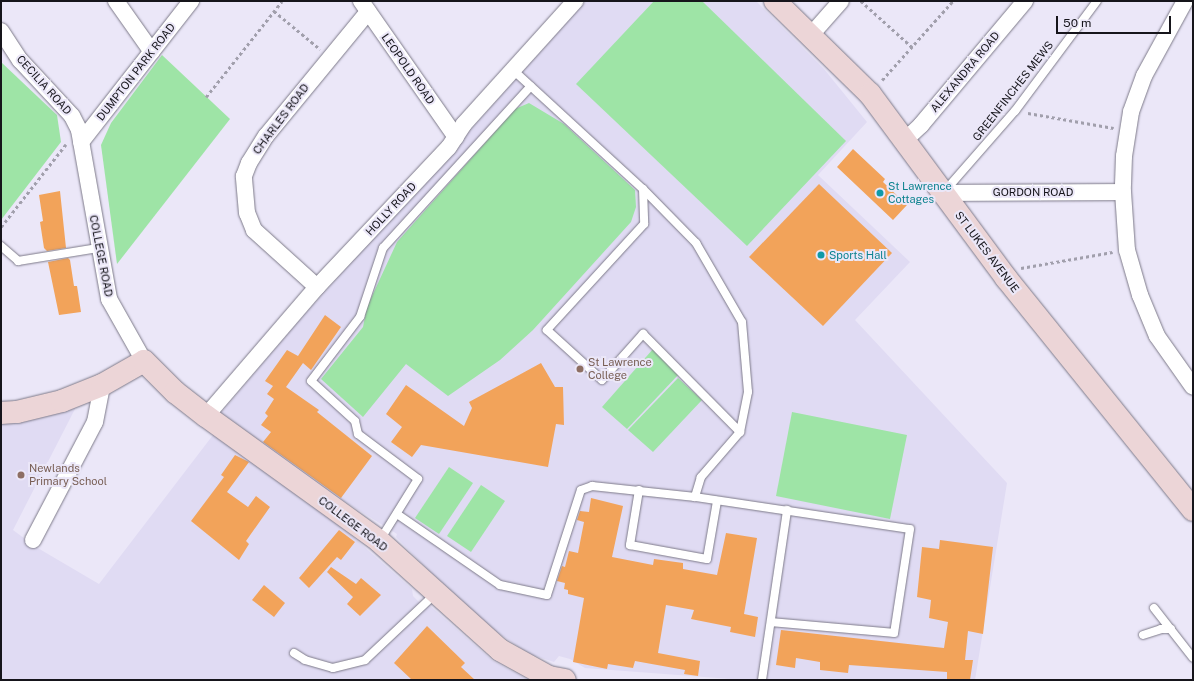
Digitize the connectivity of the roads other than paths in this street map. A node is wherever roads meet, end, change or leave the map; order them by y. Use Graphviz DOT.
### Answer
graph roads {
  1 [pos="116,1"];
  2 [pos="191,1"];
  3 [pos="575,1"];
  4 [pos="775,1"];
  5 [pos="841,1"];
  6 [pos="1025,1"];
  7 [pos="1097,1"];
  8 [pos="1185,1"];
  9 [pos="364,6"];
  10 [pos="1,31"];
  11 [pos="811,35"];
  12 [pos="152,52"];
  13 [pos="513,70"];
  14 [pos="531,86"];
  15 [pos="456,137"];
  16 [pos="82,142"];
  17 [pos="903,142"];
  18 [pos="643,189"];
  19 [pos="1123,192"];
  20 [pos="943,193"];
  21 [pos="1,246"];
  22 [pos="98,248"];
  23 [pos="317,287"];
  24 [pos="144,361"];
  25 [pos="102,385"];
  26 [pos="1193,387"];
  27 [pos="1,413"];
  28 [pos="206,416"];
  29 [pos="740,432"];
  30 [pos="639,490"];
  31 [pos="695,497"];
  32 [pos="717,501"];
  33 [pos="787,510"];
  34 [pos="1193,510"];
  35 [pos="397,514"];
  36 [pos="33,540"];
  37 [pos="379,541"];
  38 [pos="436,592"];
  39 [pos="1154,608"];
  40 [pos="771,622"];
  41 [pos="1171,629"];
  42 [pos="1143,635"];
  43 [pos="294,653"];
  44 [pos="1193,658"];
  45 [pos="565,680"];
  46 [pos="762,680"];
  1 -- 12 [label="street"];
  2 -- 12 [label="street, DUMPTON PARK ROAD"];
  3 -- 13 [label="street, HOLLY ROAD"];
  4 -- 11 [label="street, ST LUKES AVENUE"];
  5 -- 11 [label="street"];
  6 -- 17 [label="street, ALEXANDRA ROAD"];
  7 -- 20 [label="lane, GREENFINCHES MEWS"];
  8 -- 19 [label="street"];
  9 -- 15 [label="street, LEOPOLD ROAD"];
  9 -- 23 [label="street, CHARLES ROAD"];
  10 -- 16 [label="street, CECILIA ROAD"];
  11 -- 17 [label="street, ST LUKES AVENUE"];
  12 -- 16 [label="street, DUMPTON PARK ROAD"];
  13 -- 14 [label="lane"];
  13 -- 15 [label="street, HOLLY ROAD"];
  14 -- 18 [label="lane"];
  14 -- 35 [label="lane"];
  15 -- 23 [label="street, HOLLY ROAD"];
  16 -- 22 [label="street, COLLEGE ROAD"];
  17 -- 20 [label="street, ST LUKES AVENUE"];
  18 -- 29 [label="lane"];
  18 -- 29 [label="lane"];
  19 -- 20 [label="street, GORDON ROAD"];
  19 -- 26 [label="street"];
  20 -- 34 [label="street, ST LUKES AVENUE"];
  21 -- 22 [label="lane"];
  22 -- 24 [label="street, COLLEGE ROAD"];
  23 -- 28 [label="street, HOLLY ROAD"];
  24 -- 25 [label="street"];
  24 -- 28 [label="street, COLLEGE ROAD"];
  25 -- 27 [label="street"];
  25 -- 36 [label="street"];
  28 -- 37 [label="street, COLLEGE ROAD"];
  29 -- 31 [label="lane"];
  30 -- 31 [label="lane"];
  30 -- 32 [label="lane"];
  30 -- 35 [label="lane"];
  31 -- 32 [label="lane"];
  32 -- 33 [label="lane"];
  33 -- 40 [label="lane"];
  33 -- 40 [label="lane"];
  35 -- 37 [label="lane"];
  37 -- 38 [label="street, COLLEGE ROAD"];
  38 -- 43 [label="lane"];
  38 -- 45 [label="street, COLLEGE ROAD"];
  39 -- 41 [label="lane"];
  40 -- 46 [label="lane"];
  41 -- 42 [label="lane"];
  41 -- 44 [label="lane"];
}
